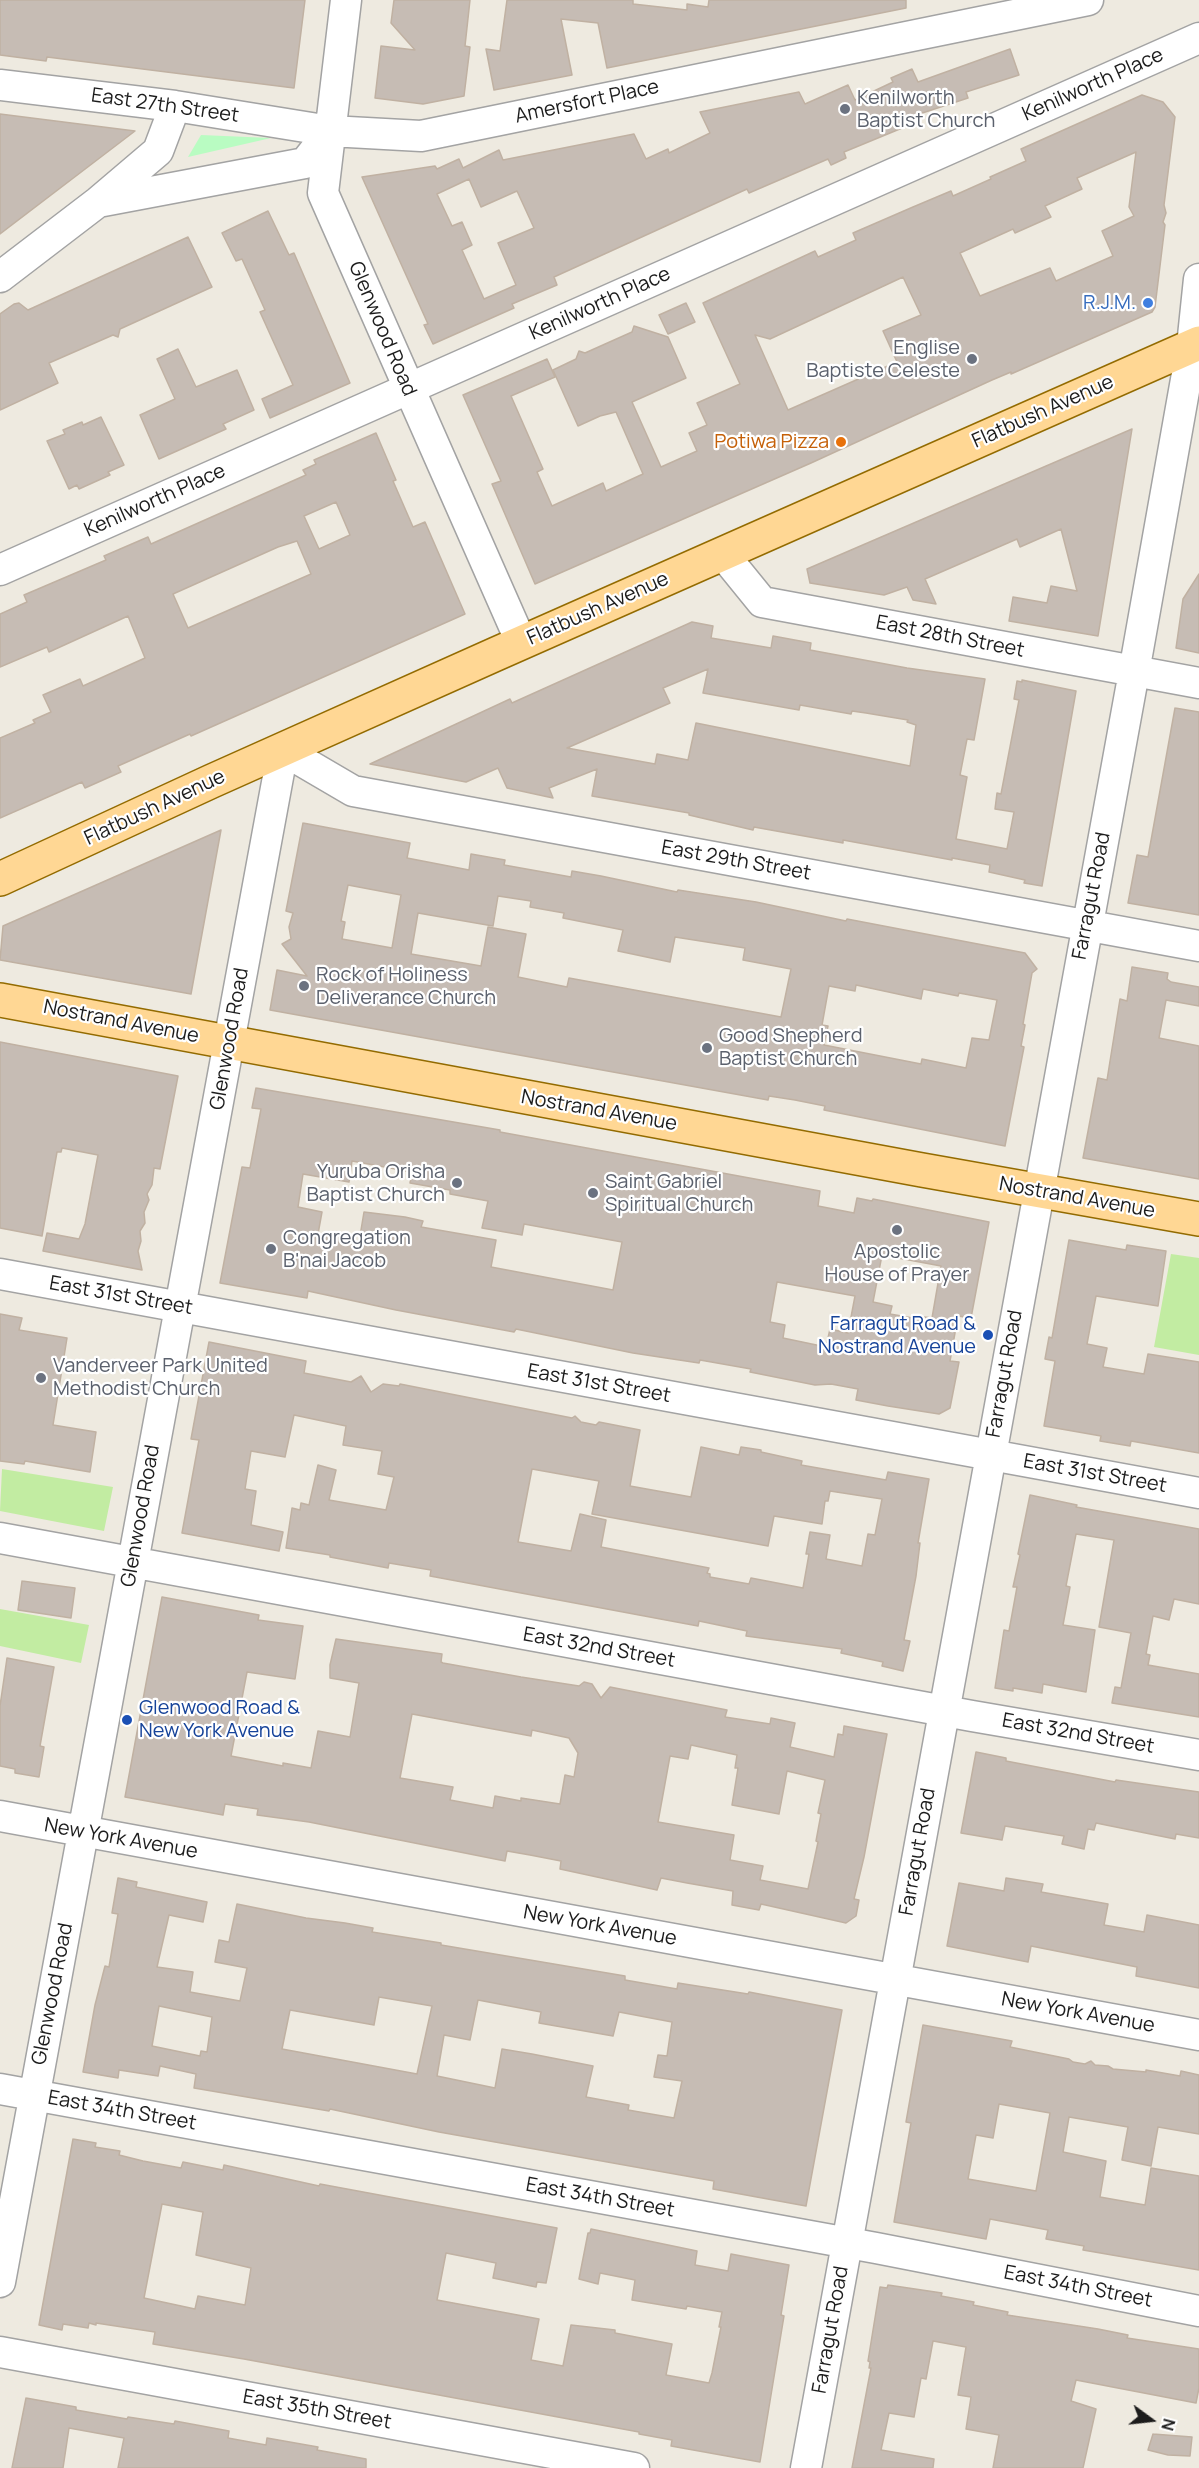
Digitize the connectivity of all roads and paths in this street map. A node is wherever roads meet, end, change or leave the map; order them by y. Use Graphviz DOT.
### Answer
graph roads {
  1 [pos="346,0"];
  2 [pos="1088,0"];
  3 [pos="1199,38"];
  4 [pos="0,85"];
  5 [pos="175,106"];
  6 [pos="330,131"];
  7 [pos="98,202"];
  8 [pos="0,277"];
  9 [pos="1199,279"];
  10 [pos="1197,350"];
  11 [pos="408,389"];
  12 [pos="723,554"];
  13 [pos="0,570"];
  14 [pos="521,642"];
  15 [pos="1134,672"];
  16 [pos="1199,683"];
  17 [pos="283,750"];
  18 [pos="0,879"];
  19 [pos="1087,926"];
  20 [pos="1199,946"];
  21 [pos="0,1000"];
  22 [pos="229,1043"];
  23 [pos="1038,1191"];
  24 [pos="1199,1219"];
  25 [pos="0,1274"];
  26 [pos="180,1307"];
  27 [pos="990,1456"];
  28 [pos="1199,1492"];
  29 [pos="0,1538"];
  30 [pos="133,1562"];
  31 [pos="944,1711"];
  32 [pos="1199,1755"];
  33 [pos="0,1816"];
  34 [pos="83,1832"];
  35 [pos="895,1980"];
  36 [pos="1199,2035"];
  37 [pos="0,2089"];
  38 [pos="34,2095"];
  39 [pos="847,2243"];
  40 [pos="0,2282"];
  41 [pos="1199,2311"];
  42 [pos="0,2352"];
  43 [pos="634,2468"];
  44 [pos="806,2468"];
  1 -- 6 [label="street, Glenwood Road"];
  2 -- 6 [label="street, Amersfort Place"];
  3 -- 11 [label="street, Kenilworth Place"];
  4 -- 5 [label="street, East 27th Street"];
  5 -- 6 [label="street, East 27th Street"];
  5 -- 7 [label="street"];
  6 -- 7 [label="street"];
  6 -- 11 [label="street, Glenwood Road"];
  7 -- 8 [label="street"];
  9 -- 10 [label="street, Farragut Road"];
  10 -- 12 [label="main road, Flatbush Avenue"];
  10 -- 15 [label="street, Farragut Road"];
  11 -- 13 [label="street, Kenilworth Place"];
  11 -- 14 [label="street, Glenwood Road"];
  12 -- 14 [label="main road, Flatbush Avenue"];
  12 -- 15 [label="street, East 28th Street"];
  14 -- 17 [label="main road, Flatbush Avenue"];
  15 -- 16 [label="street, East 28th Street"];
  15 -- 19 [label="street, Farragut Road"];
  17 -- 18 [label="main road, Flatbush Avenue"];
  17 -- 19 [label="street, East 29th Street"];
  17 -- 22 [label="street, Glenwood Road"];
  19 -- 20 [label="street, East 29th Street"];
  19 -- 23 [label="street, Farragut Road"];
  21 -- 22 [label="main road, Nostrand Avenue"];
  22 -- 23 [label="main road, Nostrand Avenue"];
  22 -- 26 [label="street, Glenwood Road"];
  23 -- 24 [label="main road, Nostrand Avenue"];
  23 -- 27 [label="street, Farragut Road"];
  25 -- 26 [label="street, East 31st Street"];
  26 -- 27 [label="street, East 31st Street"];
  26 -- 30 [label="street, Glenwood Road"];
  27 -- 28 [label="street, East 31st Street"];
  27 -- 31 [label="street, Farragut Road"];
  29 -- 30 [label="street, East 32nd Street"];
  30 -- 31 [label="street, East 32nd Street"];
  30 -- 34 [label="street, Glenwood Road"];
  31 -- 32 [label="street, East 32nd Street"];
  31 -- 35 [label="street, Farragut Road"];
  33 -- 34 [label="street, New York Avenue"];
  34 -- 35 [label="street, New York Avenue"];
  34 -- 38 [label="street, Glenwood Road"];
  35 -- 36 [label="street, New York Avenue"];
  35 -- 39 [label="street, Farragut Road"];
  37 -- 38 [label="street, East 34th Street"];
  38 -- 39 [label="street, East 34th Street"];
  38 -- 40 [label="street, Glenwood Road"];
  39 -- 41 [label="street, East 34th Street"];
  39 -- 44 [label="street, Farragut Road"];
  42 -- 43 [label="street, East 35th Street"];
}
